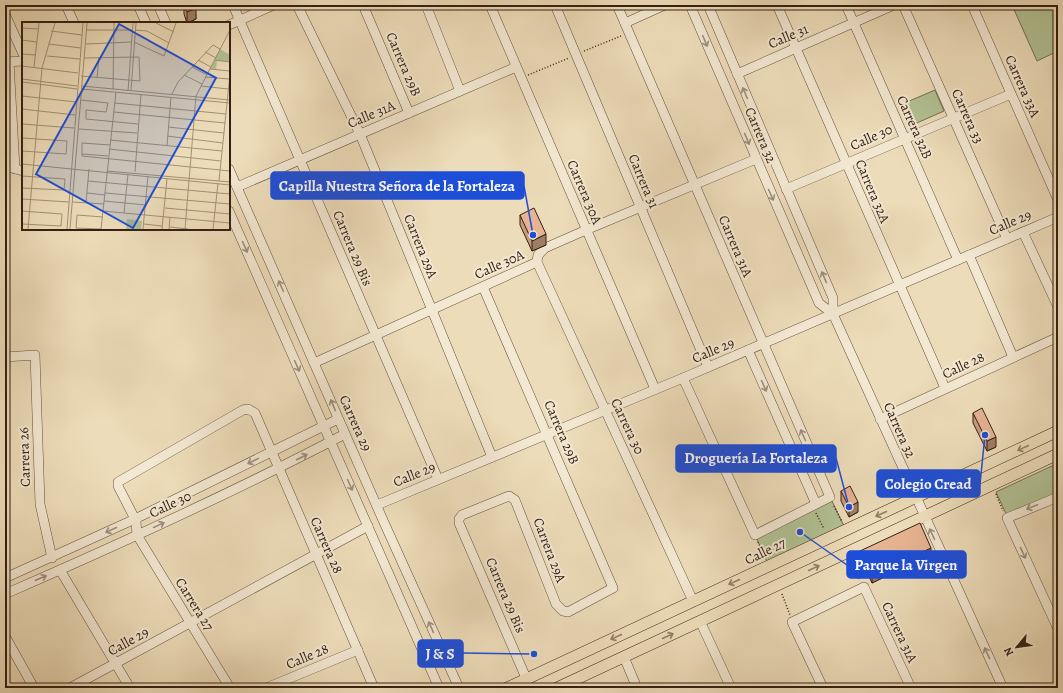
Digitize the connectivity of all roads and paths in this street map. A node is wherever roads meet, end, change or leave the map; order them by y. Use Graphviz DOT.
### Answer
graph roads {
  1 [pos="66,5"];
  2 [pos="138,5"];
  3 [pos="158,5"];
  4 [pos="234,5"];
  5 [pos="274,5"];
  6 [pos="297,5"];
  7 [pos="363,5"];
  8 [pos="426,5"];
  9 [pos="490,5"];
  10 [pos="555,5"];
  11 [pos="617,5"];
  12 [pos="665,5"];
  13 [pos="690,5"];
  14 [pos="708,5"];
  15 [pos="777,5"];
  16 [pos="846,5"];
  17 [pos="894,5"];
  18 [pos="903,5"];
  19 [pos="972,5"];
  20 [pos="5,14"];
  21 [pos="240,20"];
  22 [pos="74,22"];
  23 [pos="146,22"];
  24 [pos="166,22"];
  25 [pos="625,23"];
  26 [pos="854,23"];
  27 [pos="230,25"];
  28 [pos="796,48"];
  29 [pos="22,52"];
  30 [pos="22,61"];
  31 [pos="7,62"];
  32 [pos="516,66"];
  33 [pos="737,74"];
  34 [pos="460,91"];
  35 [pos="1011,94"];
  36 [pos="409,113"];
  37 [pos="954,119"];
  38 [pos="360,134"];
  39 [pos="904,138"];
  40 [pos="756,159"];
  41 [pos="301,160"];
  42 [pos="846,163"];
  43 [pos="5,166"];
  44 [pos="19,170"];
  45 [pos="230,171"];
  46 [pos="694,184"];
  47 [pos="237,187"];
  48 [pos="786,189"];
  49 [pos="1058,200"];
  50 [pos="640,207"];
  51 [pos="230,213"];
  52 [pos="1058,217"];
  53 [pos="586,230"];
  54 [pos="1023,232"];
  55 [pos="1006,239"];
  56 [pos="969,255"];
  57 [pos="958,260"];
  58 [pos="537,262"];
  59 [pos="899,286"];
  60 [pos="483,287"];
  61 [pos="1058,307"];
  62 [pos="432,310"];
  63 [pos="833,314"];
  64 [pos="376,336"];
  65 [pos="1058,337"];
  66 [pos="762,344"];
  67 [pos="748,350"];
  68 [pos="5,357"];
  69 [pos="1013,357"];
  70 [pos="314,363"];
  71 [pos="708,367"];
  72 [pos="683,378"];
  73 [pos="945,388"];
  74 [pos="655,389"];
  75 [pos="605,410"];
  76 [pos="338,419"];
  77 [pos="880,419"];
  78 [pos="324,426"];
  79 [pos="1058,431"];
  80 [pos="345,434"];
  81 [pos="548,434"];
  82 [pos="331,442"];
  83 [pos="272,452"];
  84 [pos="492,457"];
  85 [pos="1056,459"];
  86 [pos="279,468"];
  87 [pos="1058,470"];
  88 [pos="438,479"];
  89 [pos="994,491"];
  90 [pos="509,496"];
  91 [pos="830,497"];
  92 [pos="1058,497"];
  93 [pos="916,498"];
  94 [pos="377,505"];
  95 [pos="815,505"];
  96 [pos="924,517"];
  97 [pos="1006,518"];
  98 [pos="135,519"];
  99 [pos="368,526"];
  100 [pos="846,530"];
  101 [pos="137,535"];
  102 [pos="828,538"];
  103 [pos="317,555"];
  104 [pos="52,558"];
  105 [pos="847,560"];
  106 [pos="60,570"];
  107 [pos="5,578"];
  108 [pos="864,588"];
  109 [pos="781,590"];
  110 [pos="5,594"];
  111 [pos="693,601"];
  112 [pos="568,612"];
  113 [pos="700,621"];
  114 [pos="792,622"];
  115 [pos="190,623"];
  116 [pos="1058,629"];
  117 [pos="5,636"];
  118 [pos="358,650"];
  119 [pos="624,657"];
  120 [pos="115,664"];
  121 [pos="526,678"];
  122 [pos="34,688"];
  123 [pos="70,688"];
  124 [pos="130,688"];
  125 [pos="230,688"];
  126 [pos="266,688"];
  127 [pos="374,688"];
  128 [pos="439,688"];
  129 [pos="459,688"];
  130 [pos="507,688"];
  131 [pos="556,688"];
  132 [pos="637,688"];
  133 [pos="731,688"];
  134 [pos="823,688"];
  135 [pos="911,688"];
  136 [pos="1003,688"];
  1 -- 22 [label="street"];
  2 -- 23 [label="street"];
  3 -- 24 [label="street"];
  4 -- 21 [label="street, Carrera 29 Bis"];
  5 -- 21 [label="street"];
  6 -- 38 [label="street, Carrera 29A"];
  7 -- 36 [label="street, Carrera 29B"];
  8 -- 34 [label="street"];
  9 -- 32 [label="street, Carrera 30A"];
  10 -- 50 [label="street, Carrera 31"];
  11 -- 25 [label="street, Carrera 31A"];
  12 -- 25 [label="street"];
  13 -- 40 [label="street, Carrera 32, one-way"];
  14 -- 33 [label="street, Carrera 32"];
  15 -- 28 [label="street, Carrera 32A"];
  16 -- 26 [label="street, Carrera 32B"];
  17 -- 26 [label="street, Calle 31"];
  18 -- 37 [label="street, Carrera 33"];
  19 -- 35 [label="street, Carrera 33A"];
  20 -- 29 [label="street"];
  21 -- 27 [label="street"];
  21 -- 41 [label="street, Carrera 29 Bis"];
  25 -- 46 [label="street, Carrera 31A"];
  26 -- 28 [label="street, Calle 31"];
  26 -- 39 [label="street, Carrera 32B"];
  28 -- 33 [label="street, Calle 31"];
  28 -- 42 [label="street, Carrera 32A"];
  30 -- 31 [label="street"];
  31 -- 44 [label="street"];
  32 -- 34 [label="street, Calle 31A"];
  32 -- 53 [label="street, Carrera 30A"];
  48 -- 33 [label="street, Carrera 32, one-way"];
  34 -- 36 [label="street, Calle 31A"];
  35 -- 37 [label="street, Calle 30"];
  35 -- 49 [label="street, Carrera 33A"];
  36 -- 38 [label="street, Calle 31A"];
  37 -- 39 [label="street, Calle 30"];
  37 -- 55 [label="street, Carrera 33"];
  38 -- 41 [label="street, Calle 31A"];
  38 -- 62 [label="street, Carrera 29A"];
  39 -- 42 [label="street, Calle 30"];
  39 -- 57 [label="street, Carrera 32B"];
  40 -- 46 [label="street, Calle 30A"];
  40 -- 63 [label="street, Carrera 32, one-way"];
  41 -- 47 [label="street, Calle 31A"];
  41 -- 64 [label="street, Carrera 29 Bis"];
  42 -- 48 [label="street, Calle 30"];
  42 -- 59 [label="street, Carrera 32A"];
  43 -- 44 [label="street"];
  45 -- 47 [label="street, Carrera 29"];
  46 -- 50 [label="street, Calle 30A"];
  46 -- 66 [label="street, Carrera 31A"];
  70 -- 47 [label="street, Carrera 29, one-way"];
  63 -- 48 [label="street, Carrera 32, one-way"];
  50 -- 53 [label="street, Calle 30A"];
  50 -- 71 [label="street, Carrera 31"];
  51 -- 78 [label="street, one-way"];
  52 -- 54 [label="street, Calle 29"];
  53 -- 58 [label="street, Calle 30A"];
  53 -- 74 [label="street, Carrera 30A"];
  54 -- 55 [label="street, Calle 29"];
  54 -- 61 [label="street"];
  55 -- 56 [label="street, Calle 29"];
  56 -- 57 [label="street, Calle 29"];
  56 -- 69 [label="street"];
  57 -- 59 [label="street, Calle 29"];
  58 -- 60 [label="street, Calle 30A"];
  58 -- 75 [label="street, Carrera 30"];
  59 -- 63 [label="street, Calle 29"];
  59 -- 73 [label="street, Carrera 32A"];
  60 -- 62 [label="street, Calle 30A"];
  60 -- 81 [label="street, Carrera 29B"];
  62 -- 64 [label="street, Calle 30A"];
  62 -- 84 [label="street, Carrera 29A"];
  63 -- 66 [label="street, Calle 29"];
  63 -- 77 [label="street, Carrera 32"];
  64 -- 70 [label="street, Calle 30A"];
  64 -- 88 [label="street, Carrera 29 Bis"];
  65 -- 69 [label="street, Calle 28"];
  66 -- 67 [label="street, Calle 29"];
  91 -- 66 [label="street, Carrera 31A, one-way"];
  67 -- 71 [label="street, Calle 29"];
  67 -- 95 [label="street, one-way"];
  68 -- 104 [label="street, Carrera 26"];
  69 -- 73 [label="street, Calle 28"];
  76 -- 70 [label="street, Carrera 29, one-way"];
  71 -- 72 [label="street, Calle 29"];
  72 -- 74 [label="street, Calle 29"];
  72 -- 95 [label="street"];
  73 -- 77 [label="street, Calle 28"];
  74 -- 75 [label="street, Calle 29"];
  75 -- 81 [label="street, Calle 29"];
  75 -- 111 [label="street, Carrera 30"];
  76 -- 78 [label="street, Calle 30"];
  76 -- 80 [label="street, Carrera 29"];
  77 -- 93 [label="street, Carrera 32"];
  78 -- 82 [label="street"];
  78 -- 83 [label="street, Calle 30"];
  79 -- 93 [label="main road, Calle 27, one-way"];
  80 -- 82 [label="street, Calle 30"];
  80 -- 94 [label="street, Carrera 29"];
  81 -- 84 [label="street, Calle 29"];
  81 -- 112 [label="street, Carrera 29B"];
  86 -- 82 [label="street, Calle 30, one-way"];
  82 -- 99 [label="street, one-way"];
  83 -- 86 [label="street, Carrera 28"];
  83 -- 98 [label="street, Calle 30, one-way"];
  83 -- 98 [label="street, Carrera 28"];
  84 -- 88 [label="street, Calle 29"];
  85 -- 87 [label="path"];
  85 -- 96 [label="main road"];
  101 -- 86 [label="street, Calle 30, one-way"];
  86 -- 103 [label="street, Carrera 28"];
  88 -- 94 [label="street, Calle 29"];
  89 -- 97 [label="path"];
  90 -- 112 [label="street, Carrera 29A"];
  90 -- 121 [label="street, Carrera 29 Bis"];
  91 -- 95 [label="street"];
  91 -- 100 [label="path"];
  92 -- 97 [label="street, one-way"];
  93 -- 96 [label="street, Carrera 32"];
  93 -- 100 [label="main road, Calle 27, one-way"];
  129 -- 94 [label="street, Carrera 29, one-way"];
  95 -- 102 [label="path"];
  113 -- 96 [label="main road, one-way"];
  136 -- 96 [label="street, Carrera 32, one-way"];
  97 -- 116 [label="street, one-way"];
  98 -- 101 [label="street"];
  98 -- 104 [label="street, Calle 30, one-way"];
  99 -- 103 [label="street, Calle 29"];
  99 -- 128 [label="street"];
  100 -- 102 [label="main road, Calle 27"];
  101 -- 106 [label="street, Calle 30"];
  101 -- 115 [label="street, Carrera 27"];
  102 -- 111 [label="main road, Calle 27, one-way"];
  103 -- 115 [label="street, Calle 29"];
  103 -- 118 [label="street, Carrera 28"];
  104 -- 107 [label="street, Calle 30"];
  105 -- 108 [label="path"];
  110 -- 106 [label="street, Calle 30, one-way"];
  106 -- 120 [label="street"];
  108 -- 114 [label="street"];
  108 -- 135 [label="street, Carrera 31A"];
  109 -- 114 [label="path"];
  111 -- 121 [label="main road, Calle 27, one-way"];
  119 -- 113 [label="main road, one-way"];
  113 -- 133 [label="street"];
  114 -- 134 [label="street"];
  115 -- 120 [label="street, Calle 29"];
  115 -- 125 [label="street, Carrera 27"];
  117 -- 122 [label="street"];
  118 -- 126 [label="street, Calle 28"];
  118 -- 127 [label="street, Carrera 28"];
  119 -- 131 [label="main road"];
  119 -- 132 [label="street"];
  120 -- 123 [label="street, Calle 29"];
  120 -- 124 [label="street"];
  121 -- 130 [label="main road, Calle 27"];
}
